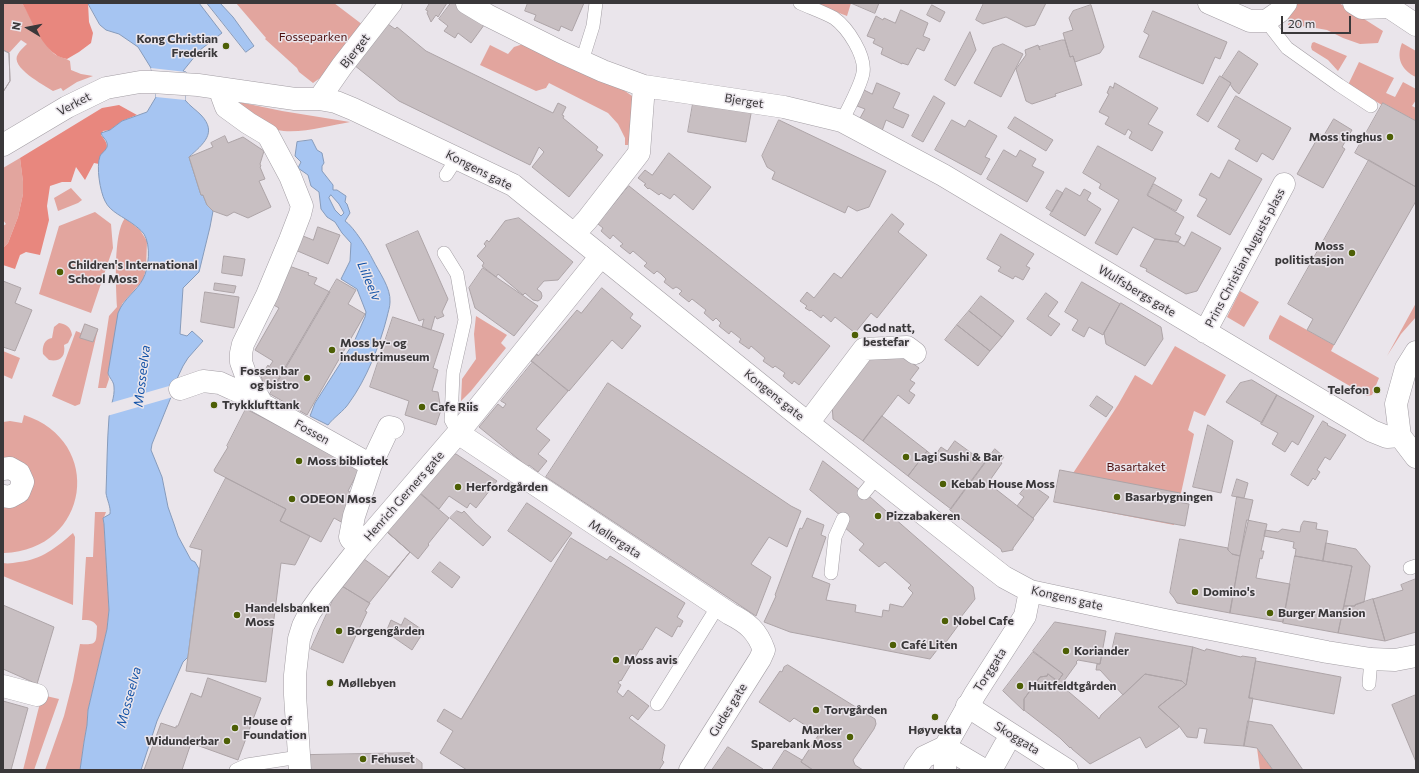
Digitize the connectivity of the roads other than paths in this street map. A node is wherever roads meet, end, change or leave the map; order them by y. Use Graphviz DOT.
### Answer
graph roads {
  1 [pos="391,3"];
  2 [pos="467,3"];
  3 [pos="596,3"];
  4 [pos="800,3"];
  5 [pos="1209,3"];
  6 [pos="1286,3"];
  7 [pos="1354,3"];
  8 [pos="1386,5"];
  9 [pos="1261,15"];
  10 [pos="1416,25"];
  11 [pos="582,60"];
  12 [pos="152,82"];
  13 [pos="644,86"];
  14 [pos="219,88"];
  15 [pos="319,99"];
  16 [pos="1371,106"];
  17 [pos="842,121"];
  18 [pos="874,138"];
  19 [pos="3,145"];
  20 [pos="1284,184"];
  21 [pos="574,234"];
  22 [pos="444,253"];
  23 [pos="601,256"];
  24 [pos="1205,332"];
  25 [pos="1416,352"];
  26 [pos="915,353"];
  27 [pos="180,389"];
  28 [pos="262,404"];
  29 [pos="808,423"];
  30 [pos="393,428"];
  31 [pos="458,433"];
  32 [pos="1400,436"];
  33 [pos="1416,457"];
  34 [pos="371,465"];
  35 [pos="3,469"];
  36 [pos="3,496"];
  37 [pos="843,519"];
  38 [pos="351,539"];
  39 [pos="832,573"];
  40 [pos="1030,591"];
  41 [pos="718,606"];
  42 [pos="764,650"];
  43 [pos="1416,656"];
  44 [pos="1371,658"];
  45 [pos="1369,684"];
  46 [pos="3,686"];
  47 [pos="37,696"];
  48 [pos="657,704"];
  49 [pos="967,706"];
  50 [pos="1005,745"];
  51 [pos="945,747"];
  52 [pos="299,764"];
  53 [pos="236,770"];
  54 [pos="690,770"];
  55 [pos="915,770"];
  56 [pos="945,770"];
  57 [pos="984,770"];
  58 [pos="991,770"];
  59 [pos="1067,770"];
  1 -- 15 [label="main road, Bjerget"];
  2 -- 11 [label="main road, Bjerget"];
  3 -- 11 [label="lane"];
  4 -- 17 [label="lane"];
  5 -- 9 [label="main road"];
  6 -- 9 [label="main road"];
  7 -- 8 [label="main road"];
  8 -- 10 [label="main road"];
  9 -- 16 [label="lane"];
  11 -- 13 [label="main road, Bjerget"];
  12 -- 14 [label="main road, Kongens gate"];
  12 -- 19 [label="main road, Verket"];
  13 -- 17 [label="main road, Bjerget"];
  13 -- 21 [label="main road"];
  14 -- 15 [label="main road, Kongens gate"];
  14 -- 28 [label="main road"];
  15 -- 21 [label="main road, Kongens gate"];
  17 -- 18 [label="main road, Bjerget"];
  18 -- 24 [label="main road, Wulfsbergs gate"];
  20 -- 24 [label="main road, Prins Christian Augusts plass"];
  21 -- 23 [label="main road, Kongens gate"];
  22 -- 31 [label="lane"];
  23 -- 29 [label="main road, Kongens gate"];
  23 -- 31 [label="main road, Henrich Gerners gate"];
  24 -- 32 [label="main road, Wulfsbergs gate"];
  25 -- 32 [label="main road"];
  26 -- 29 [label="main road"];
  27 -- 28 [label="main road, Fossen"];
  28 -- 34 [label="main road, Fossen"];
  29 -- 40 [label="main road, Kongens gate"];
  30 -- 34 [label="main road"];
  31 -- 41 [label="main road, Møllergata"];
  31 -- 52 [label="main road, Henrich Gerners gate"];
  32 -- 33 [label="main road"];
  34 -- 38 [label="main road"];
  35 -- 36 [label="main road"];
  37 -- 39 [label="lane"];
  40 -- 44 [label="main road, Kongens gate"];
  40 -- 49 [label="main road, Torggata"];
  41 -- 42 [label="main road, Møllergata"];
  41 -- 48 [label="lane"];
  42 -- 54 [label="main road, Gudes gate"];
  43 -- 44 [label="main road, Kongens gate"];
  44 -- 45 [label="lane"];
  46 -- 47 [label="main road"];
  49 -- 51 [label="main road, Torggata"];
  49 -- 59 [label="main road, Skoggata"];
  50 -- 58 [label="main road"];
  51 -- 55 [label="main road"];
  51 -- 56 [label="main road, Torggata"];
  51 -- 57 [label="main road"];
  52 -- 53 [label="lane"];
}
